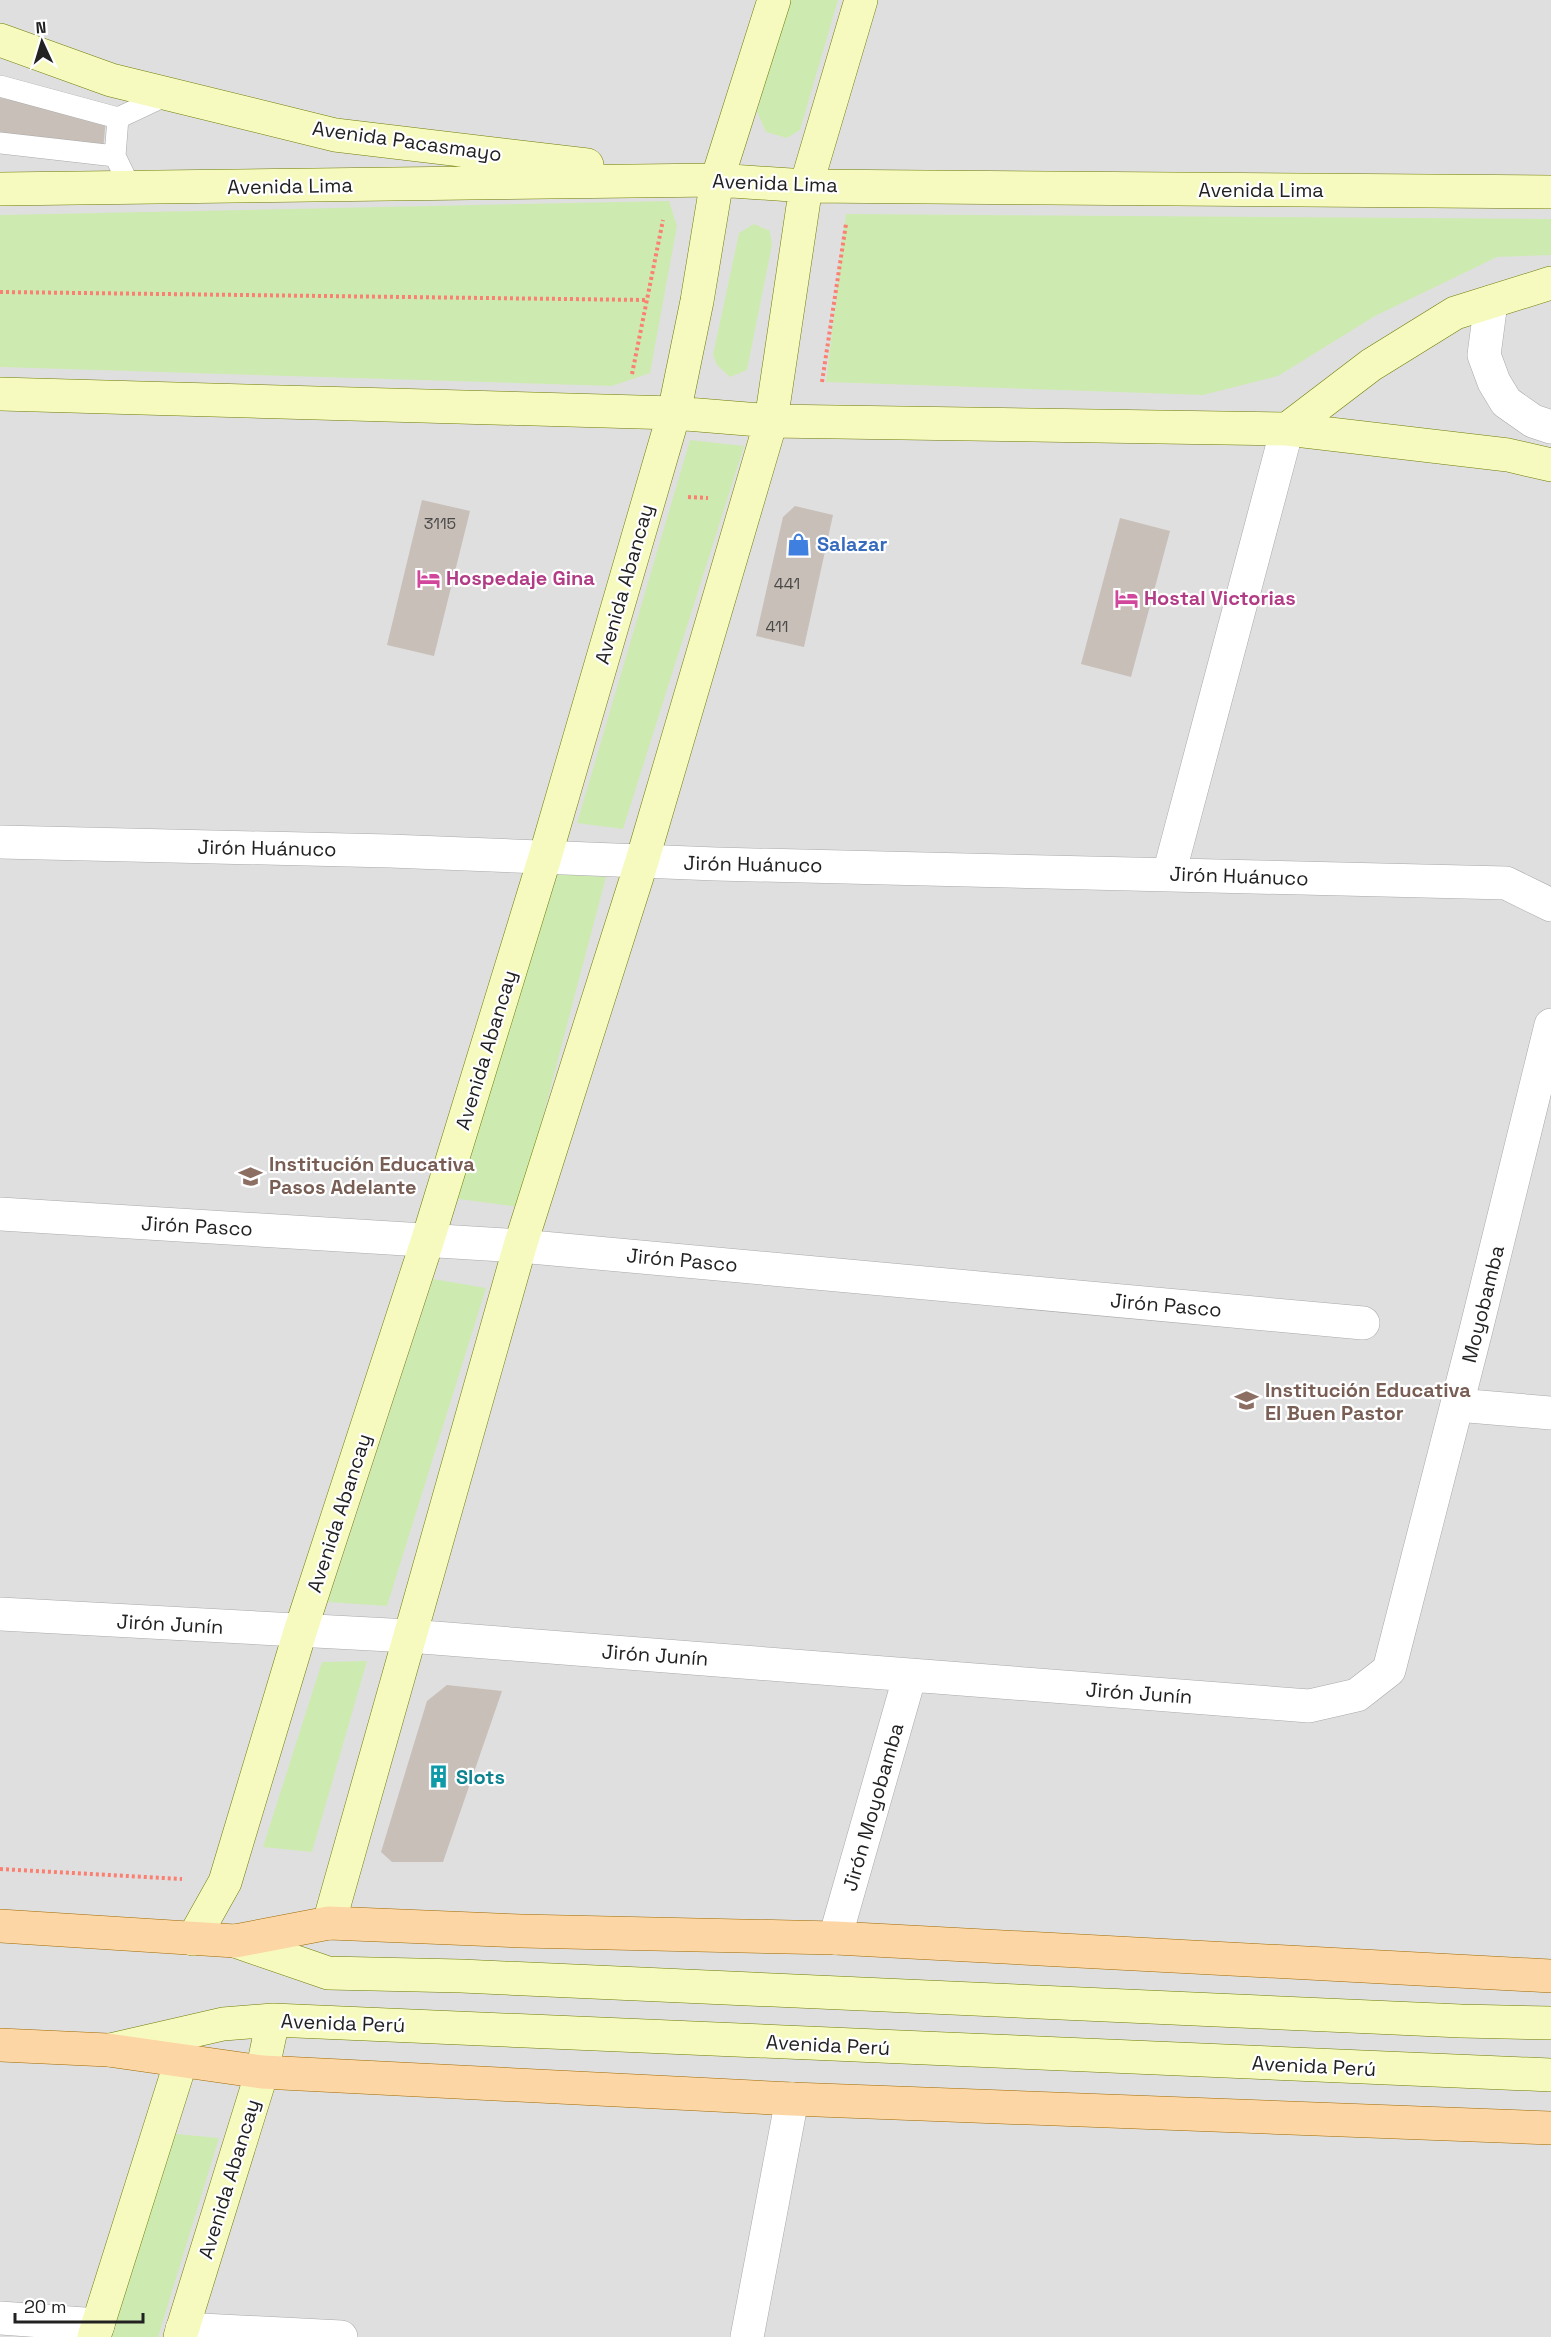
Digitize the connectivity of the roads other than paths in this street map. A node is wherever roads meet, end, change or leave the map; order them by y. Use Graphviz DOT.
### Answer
graph roads {
  1 [pos="774,0"];
  2 [pos="861,0"];
  3 [pos="0,40"];
  4 [pos="0,86"];
  5 [pos="170,94"];
  6 [pos="118,118"];
  7 [pos="0,143"];
  8 [pos="115,156"];
  9 [pos="717,180"];
  10 [pos="806,186"];
  11 [pos="0,189"];
  12 [pos="132,189"];
  13 [pos="1551,192"];
  14 [pos="1551,283"];
  15 [pos="1491,302"];
  16 [pos="0,394"];
  17 [pos="674,413"];
  18 [pos="771,421"];
  19 [pos="1551,427"];
  20 [pos="1287,429"];
  21 [pos="1551,465"];
  22 [pos="0,842"];
  23 [pos="545,857"];
  24 [pos="642,861"];
  25 [pos="1169,874"];
  26 [pos="1551,905"];
  27 [pos="1551,1025"];
  28 [pos="0,1214"];
  29 [pos="428,1239"];
  30 [pos="520,1246"];
  31 [pos="1363,1323"];
  32 [pos="1457,1405"];
  33 [pos="1551,1413"];
  34 [pos="0,1614"];
  35 [pos="300,1632"];
  36 [pos="409,1636"];
  37 [pos="910,1675"];
  38 [pos="1309,1706"];
  39 [pos="329,1923"];
  40 [pos="0,1926"];
  41 [pos="836,1938"];
  42 [pos="193,1939"];
  43 [pos="235,1941"];
  44 [pos="1551,1976"];
  45 [pos="273,2020"];
  46 [pos="1551,2024"];
  47 [pos="0,2044"];
  48 [pos="108,2050"];
  49 [pos="181,2061"];
  50 [pos="262,2072"];
  51 [pos="1551,2075"];
  52 [pos="792,2099"];
  53 [pos="1551,2128"];
  54 [pos="0,2318"];
  55 [pos="96,2331"];
  56 [pos="181,2333"];
  57 [pos="341,2337"];
  58 [pos="747,2337"];
  1 -- 9 [label="main road, Avenida Abancay"];
  2 -- 10 [label="main road"];
  3 -- 5 [label="main road, Avenida Pacasmayo"];
  4 -- 6 [label="lane"];
  5 -- 6 [label="lane"];
  5 -- 9 [label="main road, Avenida Pacasmayo"];
  6 -- 8 [label="lane"];
  7 -- 8 [label="lane"];
  8 -- 12 [label="lane"];
  9 -- 10 [label="main road, Avenida Lima"];
  9 -- 12 [label="main road, Avenida Lima"];
  9 -- 17 [label="main road, Avenida Abancay"];
  10 -- 13 [label="main road, Avenida Lima"];
  10 -- 18 [label="main road"];
  11 -- 12 [label="main road, Avenida Lima"];
  14 -- 15 [label="main road"];
  15 -- 19 [label="street"];
  15 -- 20 [label="main road"];
  16 -- 17 [label="main road"];
  17 -- 18 [label="main road"];
  17 -- 23 [label="main road, Avenida Abancay"];
  18 -- 20 [label="main road"];
  18 -- 24 [label="main road"];
  20 -- 21 [label="main road"];
  20 -- 25 [label="street"];
  22 -- 23 [label="street, Jirón Huánuco"];
  23 -- 24 [label="street, Jirón Huánuco"];
  23 -- 29 [label="main road, Avenida Abancay"];
  24 -- 25 [label="street, Jirón Huánuco"];
  24 -- 30 [label="main road"];
  25 -- 26 [label="street, Jirón Huánuco"];
  27 -- 32 [label="street, Moyobamba"];
  28 -- 29 [label="street, Jirón Pasco"];
  29 -- 30 [label="street, Jirón Pasco"];
  29 -- 35 [label="main road, Avenida Abancay"];
  30 -- 31 [label="street, Jirón Pasco"];
  30 -- 36 [label="main road"];
  32 -- 33 [label="street"];
  32 -- 38 [label="street, Moyobamba"];
  34 -- 35 [label="street, Jirón Junín"];
  35 -- 36 [label="street, Jirón Junín"];
  35 -- 42 [label="main road, Avenida Abancay"];
  36 -- 37 [label="street, Jirón Junín"];
  36 -- 39 [label="main road"];
  37 -- 38 [label="street, Jirón Junín"];
  37 -- 41 [label="street, Jirón Moyobamba"];
  39 -- 41 [label="main road"];
  39 -- 43 [label="main road"];
  40 -- 42 [label="main road"];
  41 -- 44 [label="main road"];
  42 -- 43 [label="main road"];
  43 -- 46 [label="main road"];
  45 -- 48 [label="main road, Avenida Perú"];
  45 -- 50 [label="main road, Avenida Abancay"];
  45 -- 51 [label="main road, Avenida Perú"];
  47 -- 48 [label="main road, Avenida Perú"];
  48 -- 49 [label="main road, Avenida Perú"];
  49 -- 50 [label="main road, Avenida Perú"];
  49 -- 55 [label="main road"];
  50 -- 52 [label="main road, Avenida Perú"];
  50 -- 56 [label="main road, Avenida Abancay"];
  52 -- 53 [label="main road, Avenida Perú"];
  52 -- 58 [label="street"];
  54 -- 55 [label="street"];
  56 -- 57 [label="street"];
}
